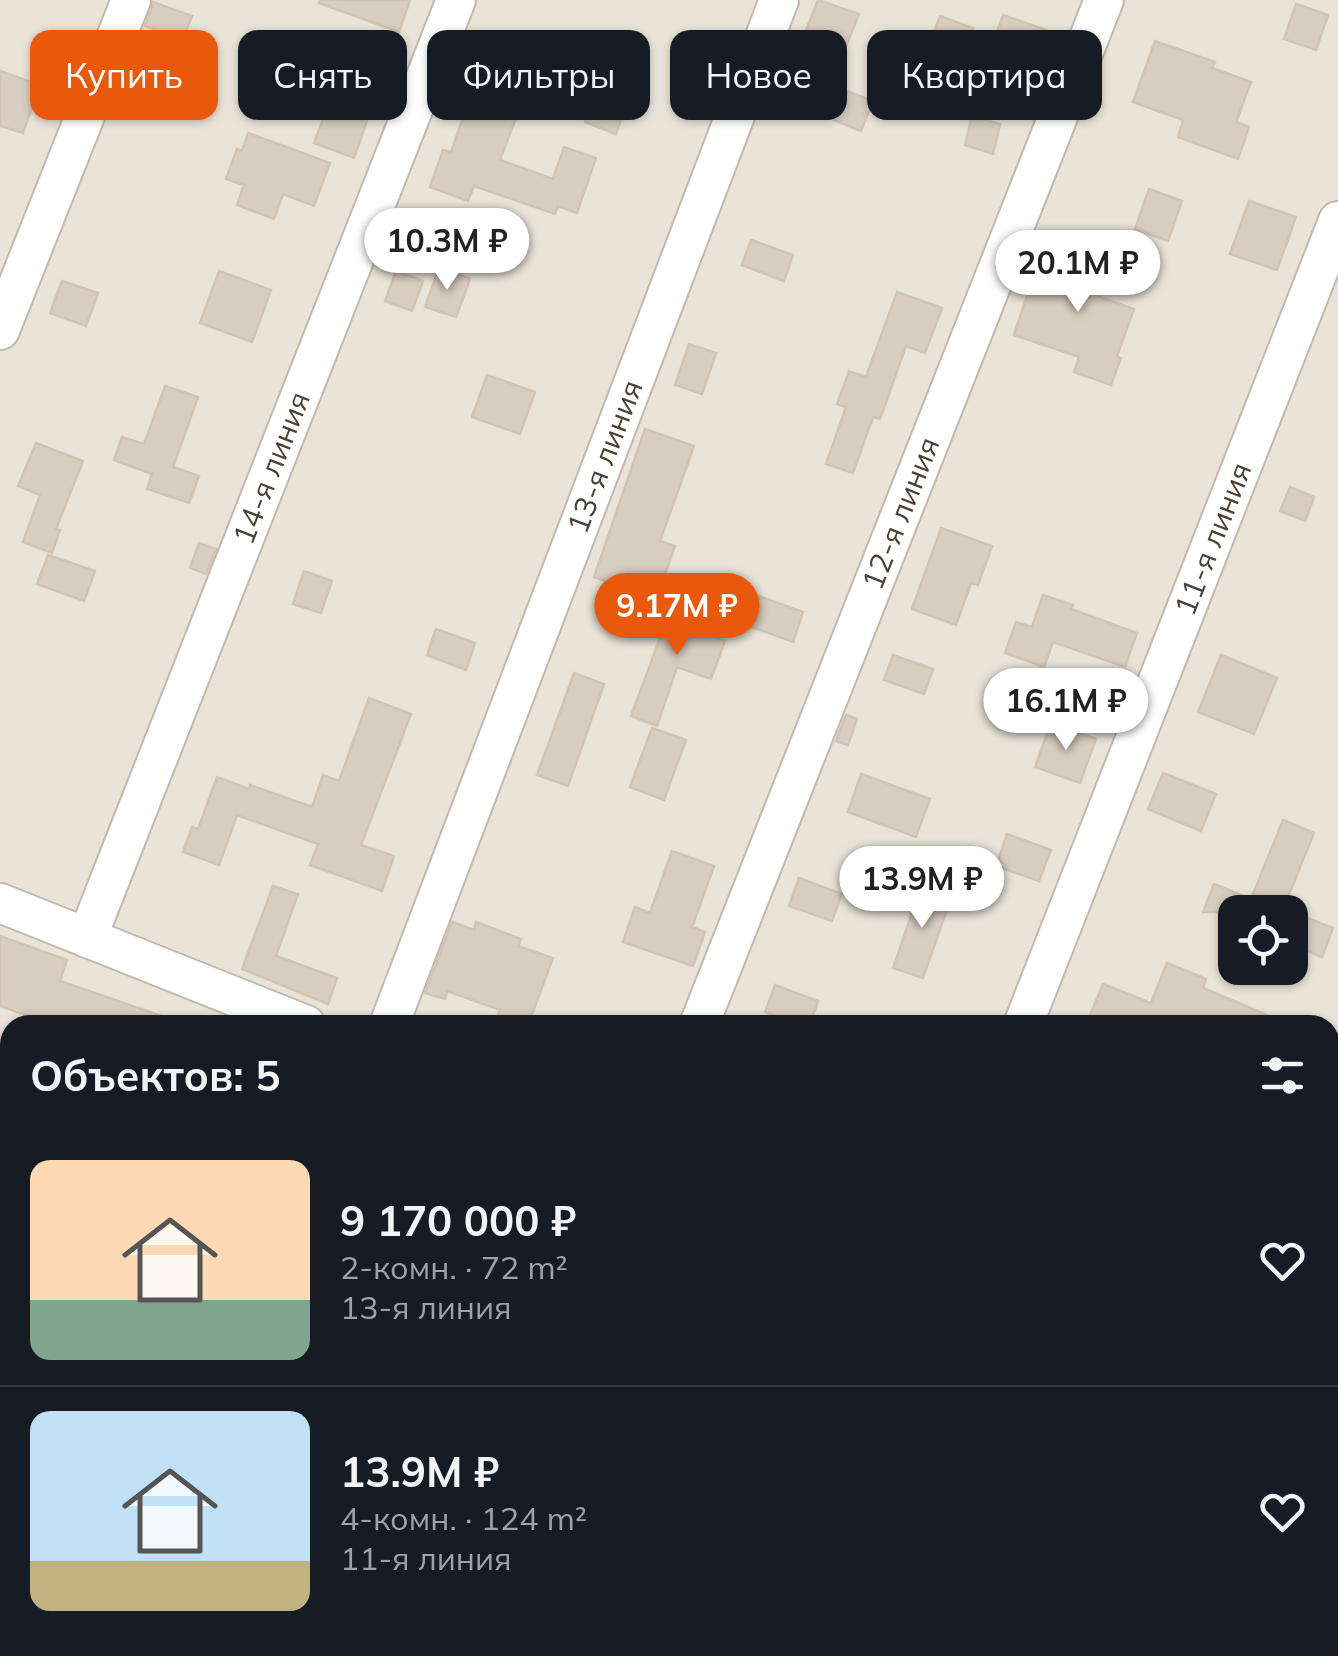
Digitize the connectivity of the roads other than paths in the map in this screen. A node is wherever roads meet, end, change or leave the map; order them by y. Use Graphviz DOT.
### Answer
graph roads {
  1 [pos="131,0"];
  2 [pos="456,0"];
  3 [pos="779,0"];
  4 [pos="1104,0"];
  5 [pos="1338,221"];
  6 [pos="0,330"];
  7 [pos="0,903"];
  8 [pos="87,938"];
  9 [pos="281,1015"];
  10 [pos="392,1015"];
  11 [pos="703,1015"];
  12 [pos="1027,1015"];
  1 -- 6 [label="street"];
  2 -- 8 [label="street, 14-я линия"];
  3 -- 10 [label="street, 13-я линия"];
  4 -- 11 [label="street, 12-я линия"];
  5 -- 12 [label="street, 11-я линия"];
  7 -- 8 [label="street"];
  8 -- 9 [label="street"];
}
